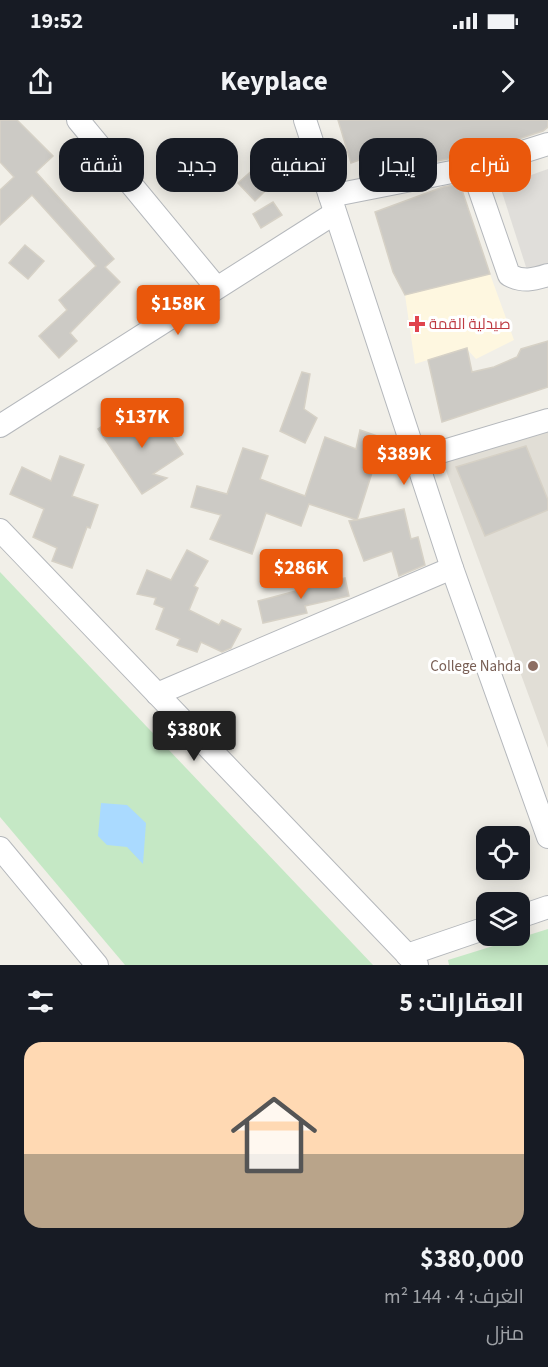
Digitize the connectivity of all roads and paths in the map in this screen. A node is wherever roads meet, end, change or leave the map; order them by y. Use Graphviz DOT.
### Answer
graph roads {
  1 [pos="78,120"];
  2 [pos="305,120"];
  3 [pos="548,144"];
  4 [pos="531,149"];
  5 [pos="449,174"];
  6 [pos="480,192"];
  7 [pos="332,204"];
  8 [pos="548,275"];
  9 [pos="216,287"];
  10 [pos="548,420"];
  11 [pos="0,426"];
  12 [pos="417,459"];
  13 [pos="0,531"];
  14 [pos="452,568"];
  15 [pos="157,693"];
  16 [pos="548,837"];
  17 [pos="0,848"];
  18 [pos="548,907"];
  19 [pos="530,913"];
  20 [pos="476,932"];
  21 [pos="412,960"];
  22 [pos="97,965"];
  1 -- 9 [label="street"];
  2 -- 7 [label="street"];
  3 -- 4 [label="street"];
  5 -- 7 [label="street"];
  6 -- 8 [label="street"];
  7 -- 9 [label="street"];
  7 -- 12 [label="street"];
  9 -- 11 [label="street"];
  10 -- 12 [label="street"];
  12 -- 14 [label="street"];
  13 -- 15 [label="street"];
  14 -- 15 [label="street"];
  14 -- 16 [label="street"];
  15 -- 21 [label="street"];
  17 -- 22 [label="street"];
  18 -- 19 [label="street"];
  20 -- 21 [label="street"];
}
